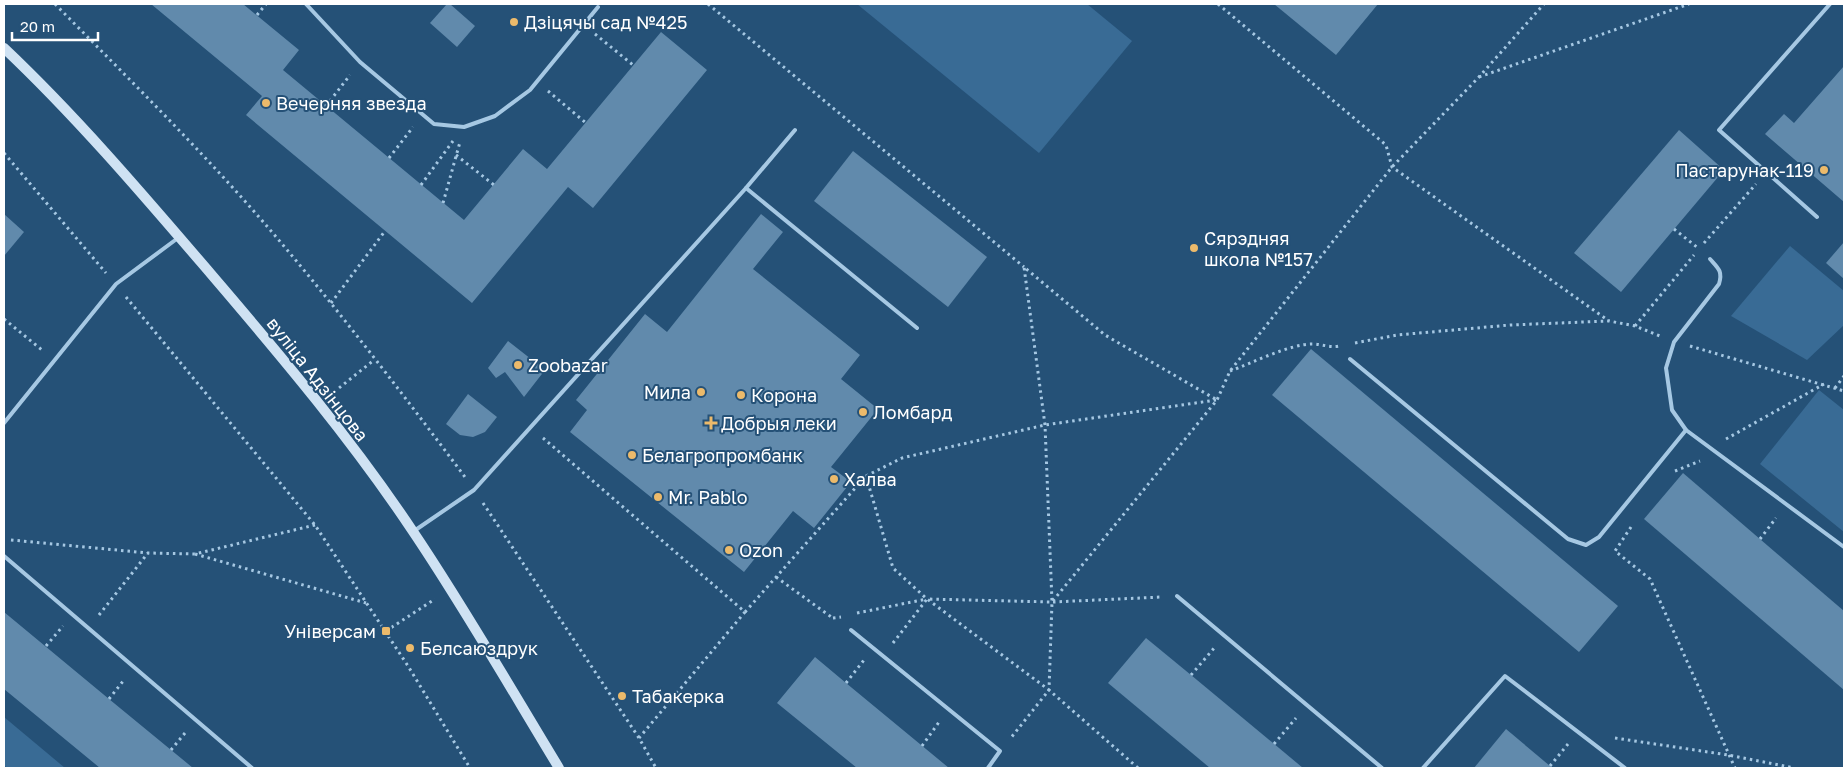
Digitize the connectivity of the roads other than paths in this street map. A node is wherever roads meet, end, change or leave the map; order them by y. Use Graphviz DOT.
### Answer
graph roads {
  1 [pos="306,4"];
  2 [pos="1830,4"];
  3 [pos="598,8"];
  4 [pos="4,48"];
  5 [pos="795,130"];
  6 [pos="746,188"];
  7 [pos="1818,217"];
  8 [pos="180,237"];
  9 [pos="1710,259"];
  10 [pos="917,328"];
  11 [pos="1350,359"];
  12 [pos="4,423"];
  13 [pos="1686,430"];
  14 [pos="413,531"];
  15 [pos="1844,547"];
  16 [pos="4,556"];
  17 [pos="1177,596"];
  18 [pos="851,630"];
  19 [pos="252,768"];
  20 [pos="559,768"];
  21 [pos="988,768"];
  22 [pos="1382,768"];
  23 [pos="1423,768"];
  24 [pos="1625,768"];
  1 -- 3 [label="lane"];
  2 -- 7 [label="lane"];
  4 -- 8 [label="main road, вуліца Адзінцова"];
  5 -- 6 [label="lane"];
  6 -- 10 [label="lane"];
  6 -- 14 [label="lane"];
  8 -- 12 [label="lane"];
  8 -- 14 [label="main road, вуліца Адзінцова"];
  9 -- 13 [label="lane"];
  11 -- 13 [label="lane"];
  13 -- 15 [label="lane"];
  14 -- 20 [label="main road, вуліца Адзінцова"];
  16 -- 19 [label="lane"];
  17 -- 22 [label="lane"];
  18 -- 21 [label="lane"];
  23 -- 24 [label="lane"];
}
